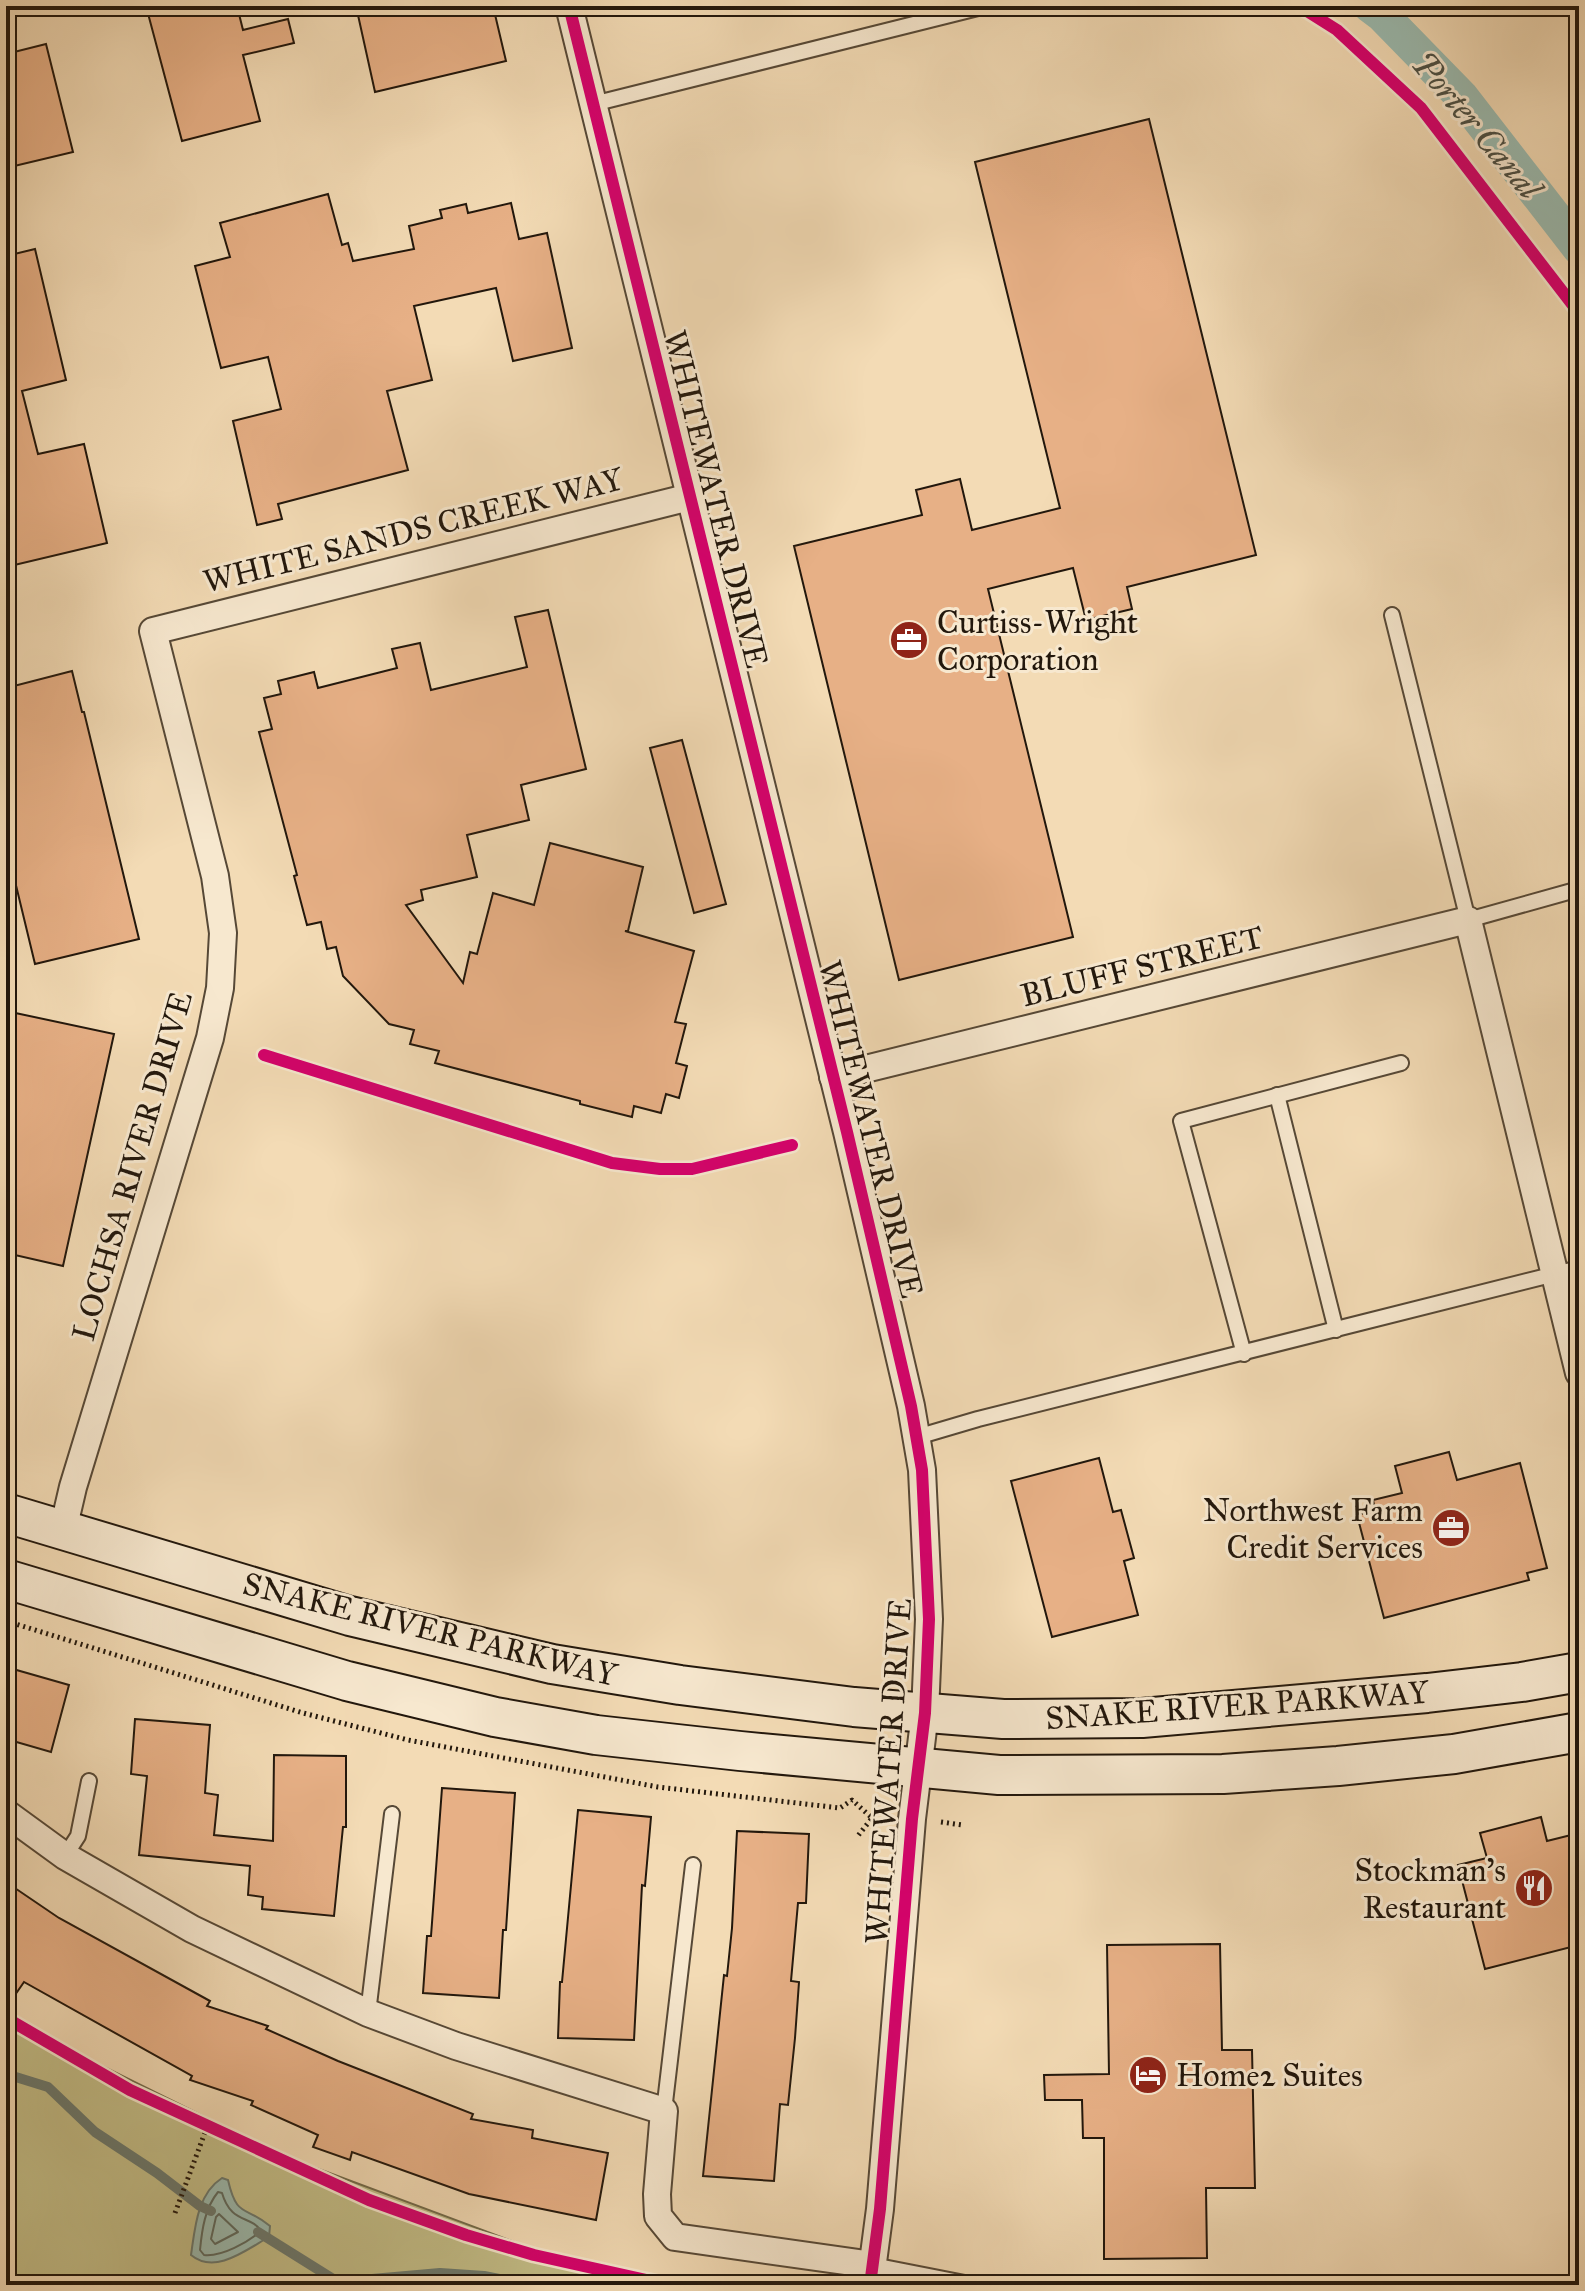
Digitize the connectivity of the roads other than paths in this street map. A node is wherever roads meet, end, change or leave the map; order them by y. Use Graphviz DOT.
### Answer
graph roads {
  1 [pos="569,6"];
  2 [pos="986,6"];
  3 [pos="593,104"];
  4 [pos="690,497"];
  5 [pos="1392,615"];
  6 [pos="153,631"];
  7 [pos="1579,889"];
  8 [pos="1468,920"];
  9 [pos="1401,1063"];
  10 [pos="833,1077"];
  11 [pos="1277,1095"];
  12 [pos="1567,1271"];
  13 [pos="1336,1330"];
  14 [pos="1244,1354"];
  15 [pos="1579,1373"];
  16 [pos="917,1437"];
  17 [pos="6,1513"];
  18 [pos="63,1530"];
  19 [pos="6,1579"];
  20 [pos="1579,1672"];
  21 [pos="925,1713"];
  22 [pos="1579,1732"];
  23 [pos="919,1767"];
  24 [pos="89,1781"];
  25 [pos="6,1813"];
  26 [pos="392,1814"];
  27 [pos="65,1856"];
  28 [pos="693,1865"];
  29 [pos="368,2013"];
  30 [pos="664,2111"];
  31 [pos="872,2275"];
  32 [pos="975,2285"];
  1 -- 3 [label="street, WHITEWATER DRIVE"];
  2 -- 3 [label="lane"];
  3 -- 4 [label="street, WHITEWATER DRIVE"];
  4 -- 6 [label="street, WHITE SANDS CREEK WAY"];
  4 -- 10 [label="street, WHITEWATER DRIVE"];
  5 -- 8 [label="lane"];
  6 -- 18 [label="street, LOCHSA RIVER DRIVE"];
  7 -- 8 [label="lane"];
  8 -- 10 [label="street, BLUFF STREET"];
  8 -- 12 [label="street"];
  9 -- 11 [label="lane"];
  10 -- 16 [label="street, WHITEWATER DRIVE"];
  11 -- 13 [label="lane"];
  11 -- 14 [label="lane"];
  12 -- 13 [label="lane"];
  12 -- 15 [label="street"];
  13 -- 14 [label="lane"];
  14 -- 16 [label="lane"];
  16 -- 21 [label="street, WHITEWATER DRIVE"];
  17 -- 18 [label="street, SNAKE RIVER PARKWAY"];
  18 -- 21 [label="street, SNAKE RIVER PARKWAY"];
  19 -- 23 [label="street, SNAKE RIVER PARKWAY"];
  20 -- 21 [label="street, SNAKE RIVER PARKWAY"];
  21 -- 23 [label="street, WHITEWATER DRIVE"];
  22 -- 23 [label="street, SNAKE RIVER PARKWAY"];
  23 -- 31 [label="street, WHITEWATER DRIVE"];
  24 -- 27 [label="lane"];
  25 -- 27 [label="street"];
  26 -- 29 [label="lane"];
  27 -- 29 [label="street"];
  28 -- 30 [label="lane"];
  29 -- 30 [label="street"];
  30 -- 31 [label="street"];
  31 -- 32 [label="lane"];
}
